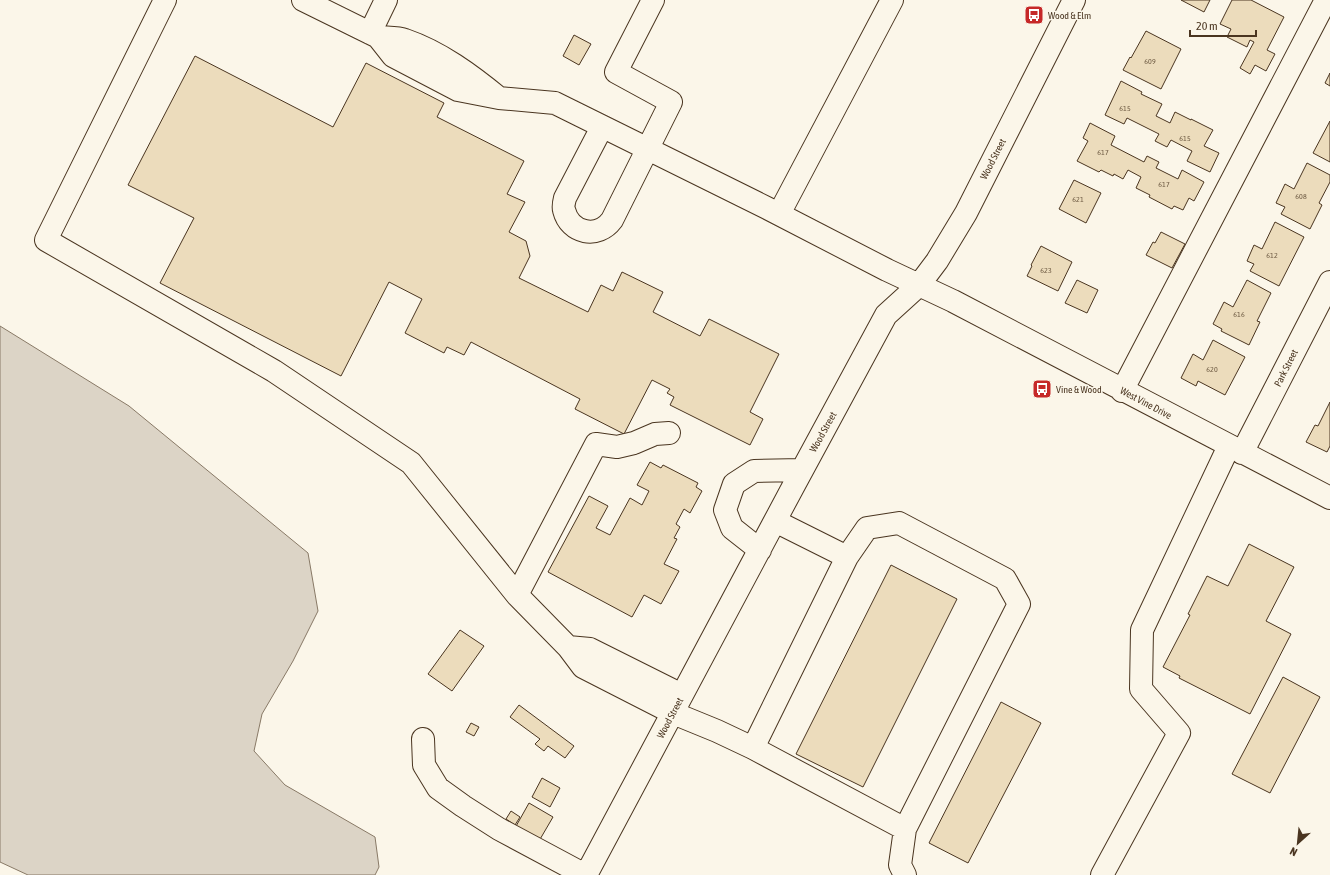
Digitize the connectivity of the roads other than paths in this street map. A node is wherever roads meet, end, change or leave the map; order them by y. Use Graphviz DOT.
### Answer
graph roads {
  1 [pos="165,0"];
  2 [pos="303,0"];
  3 [pos="386,0"];
  4 [pos="653,0"];
  5 [pos="892,0"];
  6 [pos="1074,0"];
  7 [pos="1326,0"];
  8 [pos="374,35"];
  9 [pos="602,127"];
  10 [pos="647,149"];
  11 [pos="779,214"];
  12 [pos="1330,282"];
  13 [pos="919,284"];
  14 [pos="1122,390"];
  15 [pos="669,434"];
  16 [pos="1235,450"];
  17 [pos="802,470"];
  18 [pos="1330,498"];
  19 [pos="775,521"];
  20 [pos="760,550"];
  21 [pos="847,557"];
  22 [pos="517,595"];
  23 [pos="678,704"];
  24 [pos="423,739"];
  25 [pos="753,748"];
  26 [pos="905,829"];
  27 [pos="585,875"];
  28 [pos="905,875"];
  29 [pos="1102,875"];
  1 -- 22 [label="street"];
  2 -- 8 [label="street"];
  3 -- 8 [label="street"];
  4 -- 10 [label="street"];
  5 -- 11 [label="street"];
  6 -- 13 [label="street, Wood Street"];
  7 -- 14 [label="street"];
  8 -- 9 [label="street, West Vine Drive"];
  9 -- 10 [label="street, West Vine Drive"];
  9 -- 10 [label="street"];
  10 -- 11 [label="street, West Vine Drive"];
  11 -- 13 [label="street, West Vine Drive"];
  12 -- 16 [label="street, Park Street"];
  13 -- 14 [label="street, West Vine Drive"];
  13 -- 17 [label="street, Wood Street"];
  14 -- 16 [label="street, West Vine Drive"];
  15 -- 22 [label="street"];
  16 -- 18 [label="street, West Vine Drive"];
  16 -- 29 [label="street, Park Street"];
  17 -- 19 [label="street, Wood Street"];
  17 -- 20 [label="street"];
  19 -- 20 [label="street, Wood Street"];
  19 -- 21 [label="street"];
  20 -- 23 [label="street, Wood Street"];
  21 -- 25 [label="street"];
  21 -- 26 [label="street"];
  22 -- 23 [label="street"];
  23 -- 25 [label="street"];
  23 -- 27 [label="street, Wood Street"];
  24 -- 27 [label="street"];
  25 -- 26 [label="street"];
  26 -- 28 [label="street"];
}
